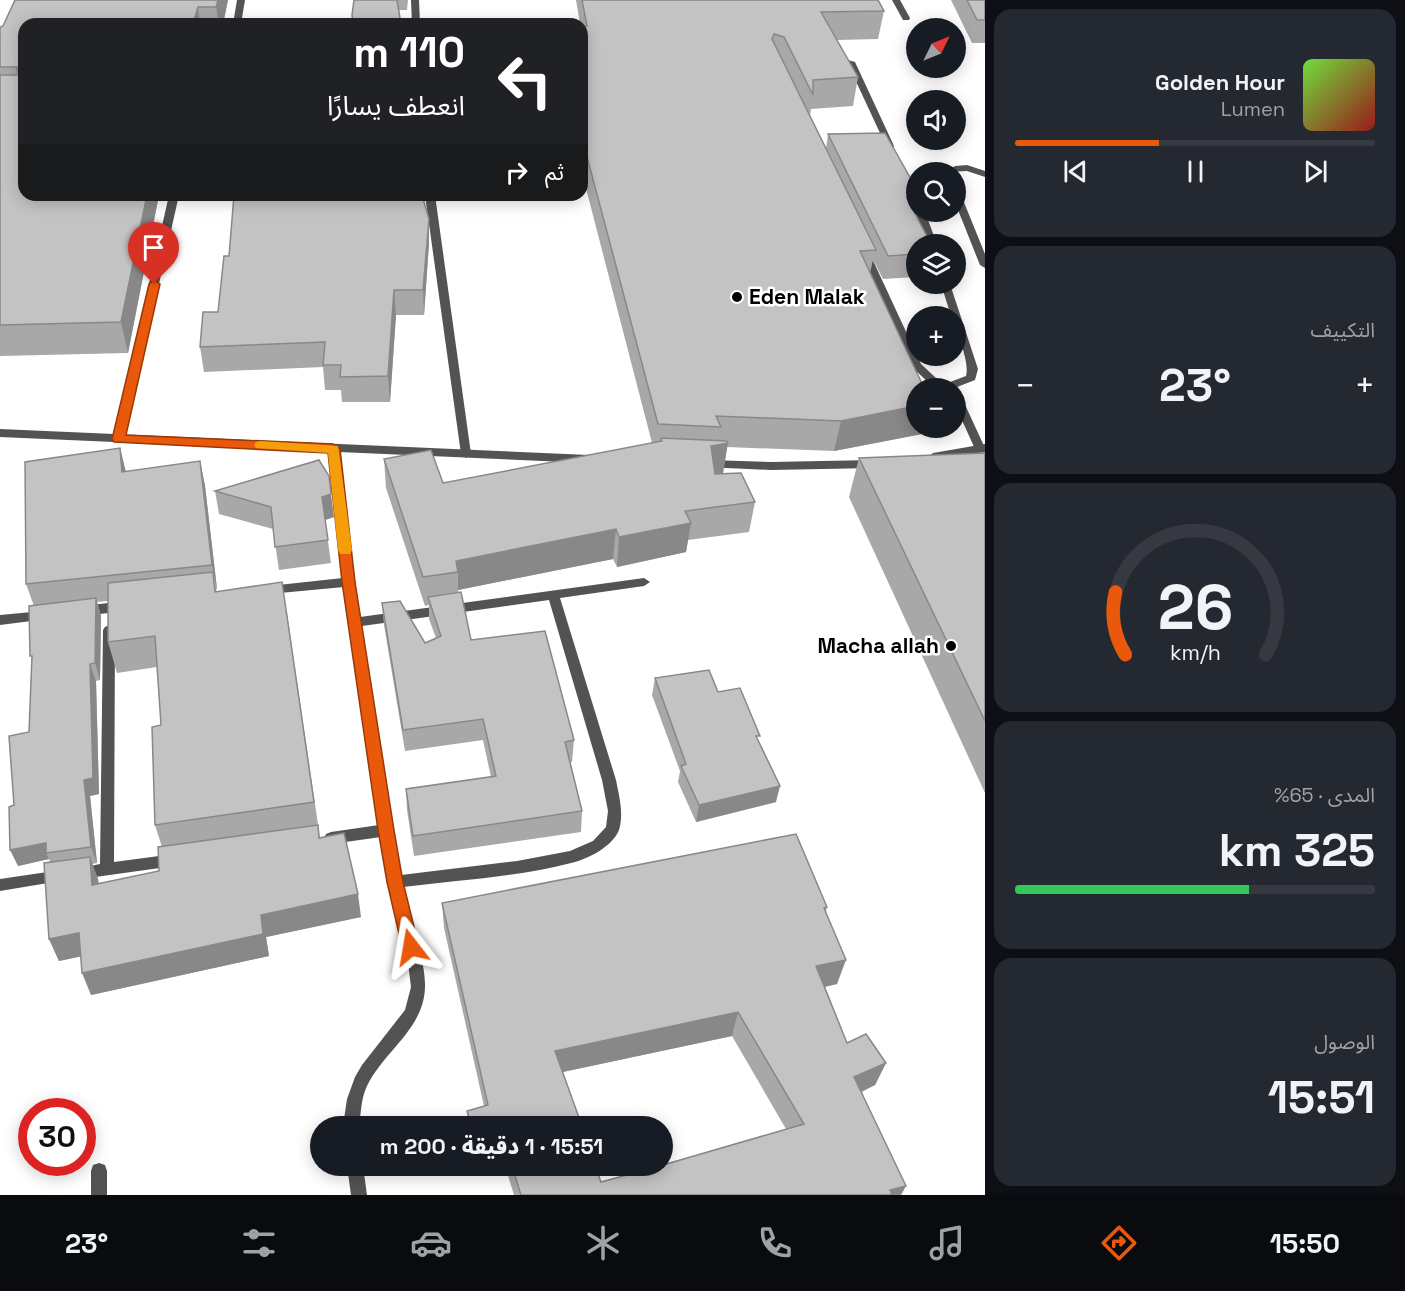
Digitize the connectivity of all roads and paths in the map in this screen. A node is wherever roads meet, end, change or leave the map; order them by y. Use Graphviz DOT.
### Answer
graph roads {
  1 [pos="241,0"];
  2 [pos="415,0"];
  3 [pos="896,0"];
  4 [pos="238,18"];
  5 [pos="416,18"];
  6 [pos="906,18"];
  7 [pos="850,62"];
  8 [pos="893,154"];
  9 [pos="966,168"];
  10 [pos="985,174"];
  11 [pos="173,201"];
  12 [pos="431,201"];
  13 [pos="966,219"];
  14 [pos="860,242"];
  15 [pos="985,265"];
  16 [pos="949,294"];
  17 [pos="930,378"];
  18 [pos="966,381"];
  19 [pos="966,416"];
  20 [pos="0,433"];
  21 [pos="118,439"];
  22 [pos="982,448"];
  23 [pos="333,449"];
  24 [pos="466,454"];
  25 [pos="596,459"];
  26 [pos="921,459"];
  27 [pos="702,463"];
  28 [pos="885,464"];
  29 [pos="348,582"];
  30 [pos="644,582"];
  31 [pos="257,591"];
  32 [pos="553,594"];
  33 [pos="132,605"];
  34 [pos="109,608"];
  35 [pos="76,612"];
  36 [pos="55,614"];
  37 [pos="0,620"];
  38 [pos="354,622"];
  39 [pos="386,830"];
  40 [pos="316,840"];
  41 [pos="188,858"];
  42 [pos="107,870"];
  43 [pos="395,882"];
  44 [pos="0,885"];
  45 [pos="352,1116"];
  46 [pos="99,1171"];
  47 [pos="356,1176"];
  48 [pos="99,1195"];
  49 [pos="359,1195"];
  1 -- 4 [label="street"];
  2 -- 5 [label="street"];
  3 -- 6 [label="street"];
  7 -- 8 [label="street"];
  9 -- 10 [label="street"];
  11 -- 21 [label="street"];
  12 -- 24 [label="street"];
  13 -- 15 [label="street"];
  14 -- 17 [label="street"];
  16 -- 18 [label="street"];
  19 -- 22 [label="street"];
  20 -- 21 [label="street"];
  21 -- 23 [label="street"];
  22 -- 26 [label="street"];
  23 -- 24 [label="street"];
  23 -- 29 [label="street"];
  24 -- 25 [label="street"];
  27 -- 28 [label="street"];
  29 -- 31 [label="street"];
  29 -- 38 [label="street"];
  30 -- 32 [label="street"];
  32 -- 38 [label="street"];
  32 -- 43 [label="street"];
  33 -- 34 [label="street"];
  34 -- 35 [label="street"];
  34 -- 42 [label="street"];
  36 -- 37 [label="street"];
  38 -- 39 [label="street"];
  39 -- 40 [label="street"];
  39 -- 43 [label="street"];
  41 -- 42 [label="street"];
  42 -- 44 [label="street"];
  43 -- 45 [label="street"];
  46 -- 48 [label="street"];
  47 -- 49 [label="street"];
}
